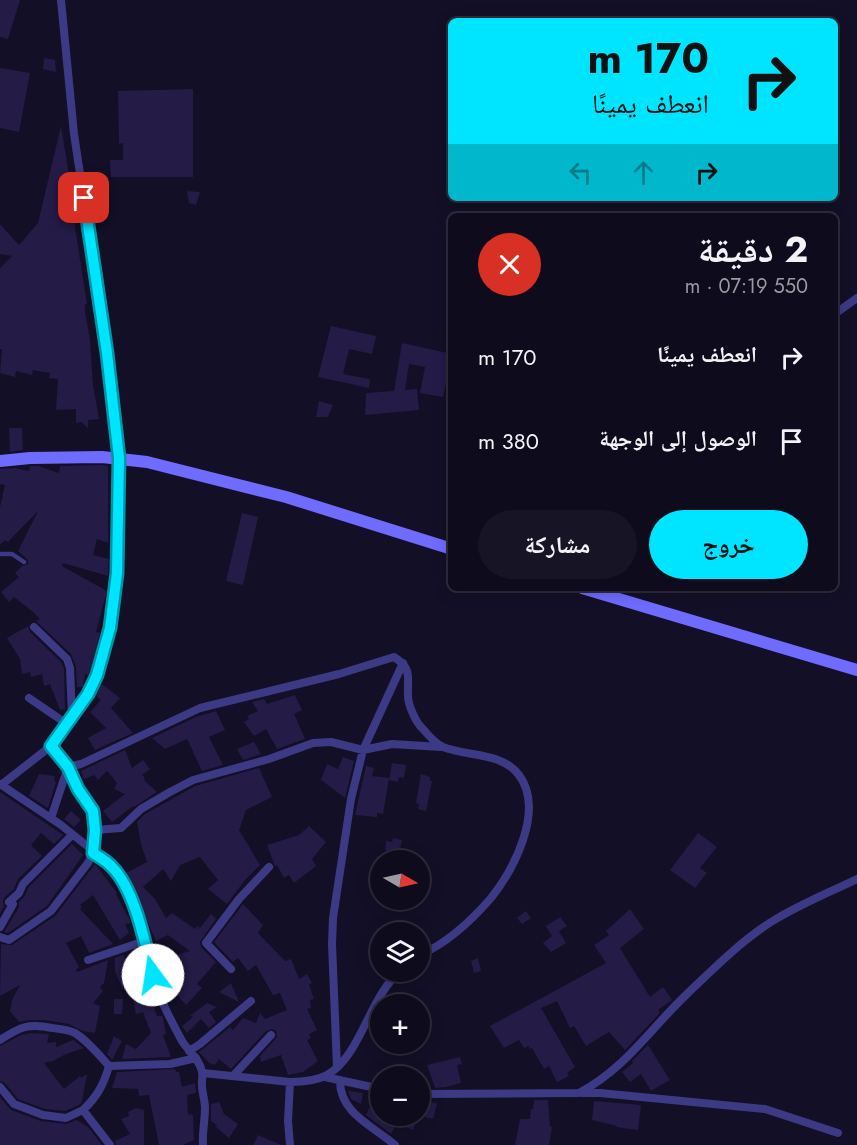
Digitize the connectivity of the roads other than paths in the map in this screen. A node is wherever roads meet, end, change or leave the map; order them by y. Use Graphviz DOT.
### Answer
graph roads {
  1 [pos="61,0"];
  2 [pos="857,298"];
  3 [pos="838,312"];
  4 [pos="119,458"];
  5 [pos="0,461"];
  6 [pos="448,548"];
  7 [pos="0,554"];
  8 [pos="24,562"];
  9 [pos="592,591"];
  10 [pos="34,627"];
  11 [pos="403,663"];
  12 [pos="857,670"];
  13 [pos="28,698"];
  14 [pos="69,720"];
  15 [pos="51,746"];
  16 [pos="441,747"];
  17 [pos="363,750"];
  18 [pos="68,767"];
  19 [pos="1,784"];
  20 [pos="51,818"];
  21 [pos="95,830"];
  22 [pos="72,835"];
  23 [pos="93,853"];
  24 [pos="269,867"];
  25 [pos="857,879"];
  26 [pos="0,927"];
  27 [pos="0,937"];
  28 [pos="145,941"];
  29 [pos="430,950"];
  30 [pos="88,960"];
  31 [pos="231,969"];
  32 [pos="390,982"];
  33 [pos="251,1001"];
  34 [pos="271,1035"];
  35 [pos="0,1040"];
  36 [pos="189,1051"];
  37 [pos="196,1058"];
  38 [pos="110,1065"];
  39 [pos="337,1067"];
  40 [pos="203,1073"];
  41 [pos="233,1076"];
  42 [pos="325,1077"];
  43 [pos="340,1080"];
  44 [pos="290,1082"];
  45 [pos="0,1087"];
  46 [pos="370,1087"];
  47 [pos="579,1093"];
  48 [pos="430,1094"];
  49 [pos="83,1110"];
  50 [pos="838,1133"];
  51 [pos="110,1145"];
  52 [pos="203,1145"];
  53 [pos="290,1145"];
  54 [pos="395,1145"];
  1 -- 4 [label="street"];
  2 -- 3 [label="street"];
  4 -- 5 [label="street"];
  4 -- 6 [label="street"];
  4 -- 14 [label="street"];
  7 -- 8 [label="lane"];
  9 -- 12 [label="street"];
  10 -- 14 [label="street"];
  11 -- 16 [label="street"];
  11 -- 17 [label="street"];
  11 -- 18 [label="street"];
  13 -- 14 [label="street"];
  14 -- 15 [label="street"];
  15 -- 18 [label="street"];
  15 -- 19 [label="street"];
  16 -- 17 [label="street"];
  16 -- 29 [label="street"];
  17 -- 21 [label="street"];
  17 -- 39 [label="street"];
  18 -- 20 [label="street"];
  18 -- 21 [label="street"];
  19 -- 20 [label="street"];
  20 -- 22 [label="street"];
  21 -- 23 [label="street"];
  22 -- 23 [label="street"];
  22 -- 26 [label="street"];
  23 -- 27 [label="street"];
  23 -- 28 [label="street"];
  24 -- 31 [label="street"];
  25 -- 47 [label="street"];
  28 -- 30 [label="street"];
  28 -- 36 [label="street"];
  32 -- 39 [label="street"];
  33 -- 36 [label="street"];
  34 -- 41 [label="street"];
  35 -- 38 [label="street"];
  36 -- 37 [label="street"];
  37 -- 38 [label="street"];
  37 -- 40 [label="street"];
  38 -- 49 [label="street"];
  39 -- 42 [label="street"];
  40 -- 41 [label="street"];
  40 -- 52 [label="street"];
  41 -- 44 [label="street"];
  42 -- 43 [label="street"];
  42 -- 44 [label="street"];
  43 -- 46 [label="street"];
  43 -- 54 [label="street"];
  44 -- 53 [label="street"];
  45 -- 49 [label="street"];
  47 -- 48 [label="street"];
  47 -- 50 [label="street"];
  49 -- 51 [label="street"];
}
